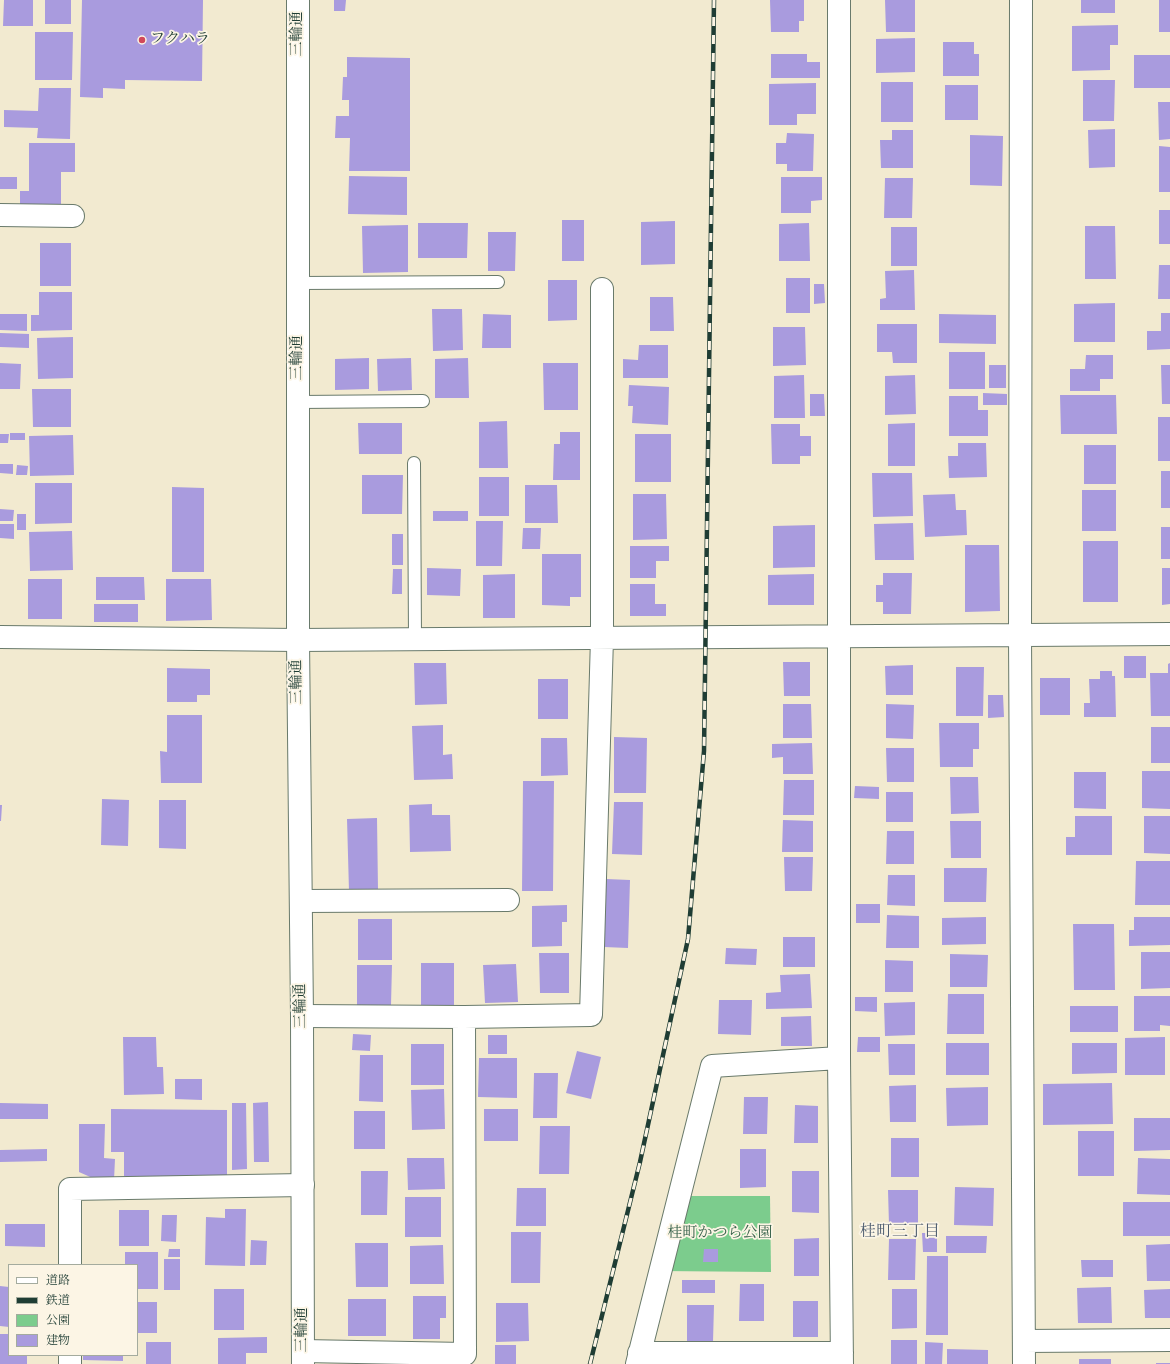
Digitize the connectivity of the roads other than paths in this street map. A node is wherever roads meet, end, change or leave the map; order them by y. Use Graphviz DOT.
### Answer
graph roads {
  1 [pos="298,0"];
  2 [pos="839,0"];
  3 [pos="1021,0"];
  4 [pos="0,215"];
  5 [pos="73,216"];
  6 [pos="498,282"];
  7 [pos="298,283"];
  8 [pos="602,289"];
  9 [pos="423,401"];
  10 [pos="298,402"];
  11 [pos="414,464"];
  12 [pos="1170,634"];
  13 [pos="1020,635"];
  14 [pos="839,636"];
  15 [pos="0,637"];
  16 [pos="602,638"];
  17 [pos="415,639"];
  18 [pos="298,640"];
  19 [pos="508,900"];
  20 [pos="301,901"];
  21 [pos="302,1016"];
  22 [pos="464,1017"];
  23 [pos="839,1058"];
  24 [pos="303,1185"];
  25 [pos="70,1264"];
  26 [pos="1170,1340"];
  27 [pos="1024,1341"];
  28 [pos="303,1358"];
  29 [pos="842,1358"];
  30 [pos="638,1359"];
  31 [pos="1024,1364"];
  1 -- 7 [label="street, 三輪通"];
  2 -- 14 [label="street"];
  3 -- 13 [label="street"];
  4 -- 5 [label="street"];
  6 -- 7 [label="lane"];
  7 -- 10 [label="street, 三輪通"];
  8 -- 16 [label="street"];
  9 -- 10 [label="lane"];
  10 -- 18 [label="street, 三輪通"];
  11 -- 17 [label="lane"];
  12 -- 13 [label="street"];
  13 -- 14 [label="street"];
  13 -- 27 [label="street"];
  14 -- 16 [label="street"];
  14 -- 23 [label="street"];
  15 -- 18 [label="street"];
  16 -- 17 [label="street"];
  16 -- 22 [label="street"];
  17 -- 18 [label="street"];
  18 -- 20 [label="street, 三輪通"];
  19 -- 20 [label="street"];
  20 -- 21 [label="street, 三輪通"];
  21 -- 22 [label="street"];
  21 -- 24 [label="street, 三輪通"];
  22 -- 28 [label="street"];
  23 -- 29 [label="street"];
  23 -- 30 [label="street"];
  24 -- 25 [label="street"];
  24 -- 28 [label="street, 三輪通"];
  26 -- 27 [label="street"];
  27 -- 31 [label="street"];
  29 -- 30 [label="street"];
}
